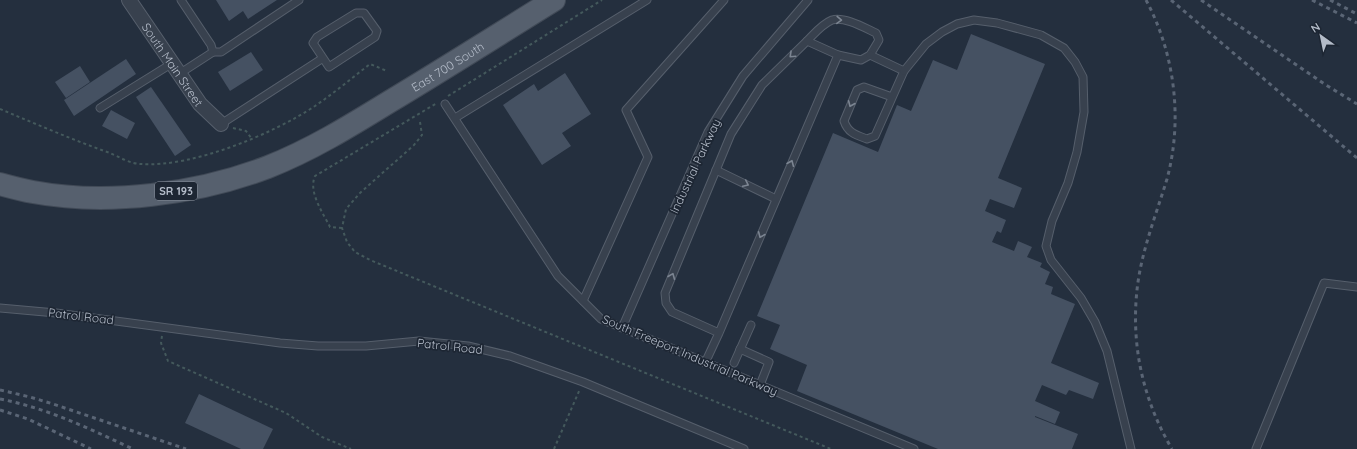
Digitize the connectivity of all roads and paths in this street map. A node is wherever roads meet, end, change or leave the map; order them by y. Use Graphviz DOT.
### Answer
graph roads {
  1 [pos="129,0"];
  2 [pos="181,0"];
  3 [pos="300,0"];
  4 [pos="554,0"];
  5 [pos="602,0"];
  6 [pos="647,0"];
  7 [pos="724,0"];
  8 [pos="808,0"];
  9 [pos="808,41"];
  10 [pos="213,52"];
  11 [pos="838,55"];
  12 [pos="870,55"];
  13 [pos="323,58"];
  14 [pos="175,69"];
  15 [pos="387,71"];
  16 [pos="904,71"];
  17 [pos="892,97"];
  18 [pos="444,101"];
  19 [pos="437,103"];
  20 [pos="100,108"];
  21 [pos="0,109"];
  22 [pos="455,118"];
  23 [pos="420,122"];
  24 [pos="221,124"];
  25 [pos="252,139"];
  26 [pos="716,170"];
  27 [pos="0,184"];
  28 [pos="776,199"];
  29 [pos="342,228"];
  30 [pos="1357,286"];
  31 [pos="583,301"];
  32 [pos="0,308"];
  33 [pos="751,325"];
  34 [pos="162,327"];
  35 [pos="622,328"];
  36 [pos="719,333"];
  37 [pos="740,349"];
  38 [pos="706,363"];
  39 [pos="734,363"];
  40 [pos="583,382"];
  41 [pos="760,385"];
  42 [pos="351,449"];
  43 [pos="554,449"];
  44 [pos="744,449"];
  45 [pos="831,449"];
  46 [pos="914,449"];
  47 [pos="1131,449"];
  48 [pos="1256,449"];
  1 -- 14 [label="street, South Main Street"];
  2 -- 10 [label="lane"];
  3 -- 10 [label="lane"];
  4 -- 27 [label="main road, East 700 South / SR 193"];
  5 -- 18 [label="path"];
  6 -- 22 [label="lane"];
  7 -- 31 [label="lane"];
  8 -- 35 [label="lane, Industrial Parkway"];
  9 -- 11 [label="lane"];
  9 -- 12 [label="lane, one-way"];
  9 -- 26 [label="lane, one-way"];
  10 -- 14 [label="lane"];
  11 -- 12 [label="lane"];
  28 -- 11 [label="lane, one-way"];
  12 -- 16 [label="lane"];
  13 -- 13 [label="lane"];
  13 -- 24 [label="lane"];
  14 -- 20 [label="lane"];
  14 -- 24 [label="street, South Main Street"];
  15 -- 25 [label="path"];
  16 -- 17 [label="lane"];
  16 -- 47 [label="lane"];
  17 -- 17 [label="lane, one-way"];
  18 -- 22 [label="lane, South Freeport Industrial Parkway"];
  19 -- 29 [label="path"];
  21 -- 25 [label="path"];
  22 -- 31 [label="lane, South Freeport Industrial Parkway"];
  23 -- 29 [label="path"];
  24 -- 25 [label="path"];
  26 -- 28 [label="lane, one-way"];
  36 -- 26 [label="lane, one-way"];
  28 -- 36 [label="lane, one-way"];
  29 -- 45 [label="path"];
  30 -- 48 [label="lane"];
  31 -- 35 [label="lane, South Freeport Industrial Parkway"];
  32 -- 34 [label="lane, Patrol Road"];
  33 -- 37 [label="lane"];
  34 -- 40 [label="lane, Patrol Road"];
  34 -- 42 [label="path"];
  35 -- 38 [label="lane, South Freeport Industrial Parkway"];
  36 -- 38 [label="lane"];
  37 -- 39 [label="lane"];
  37 -- 41 [label="lane"];
  38 -- 41 [label="lane, South Freeport Industrial Parkway"];
  40 -- 43 [label="path"];
  40 -- 44 [label="lane, Patrol Road"];
  41 -- 46 [label="lane, South Freeport Industrial Parkway"];
}
